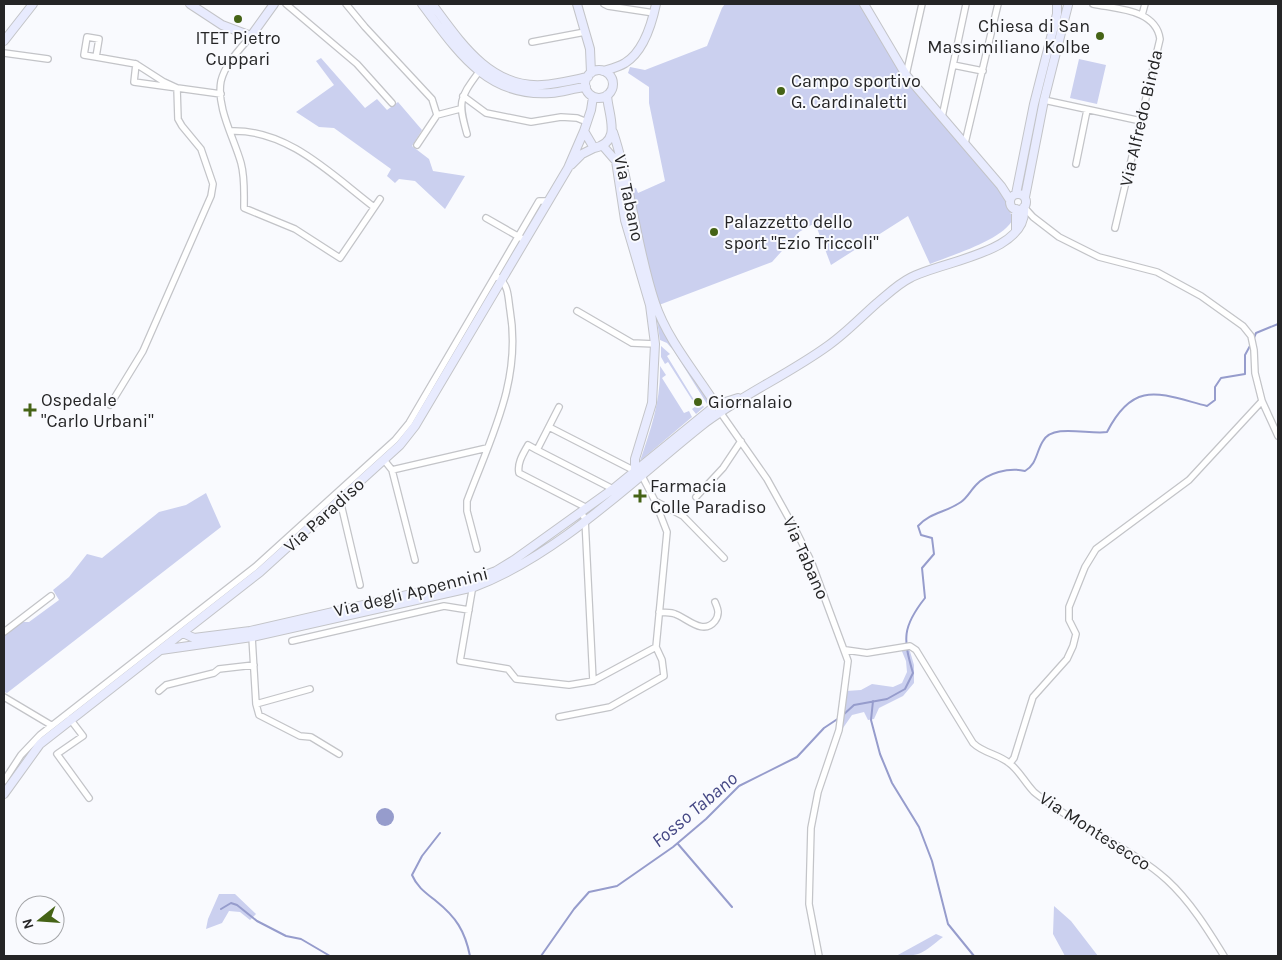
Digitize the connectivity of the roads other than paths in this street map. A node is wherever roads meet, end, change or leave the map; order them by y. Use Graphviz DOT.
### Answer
graph roads {
  1 [pos="33,4"];
  2 [pos="190,4"];
  3 [pos="274,4"];
  4 [pos="286,4"];
  5 [pos="346,4"];
  6 [pos="422,4"];
  7 [pos="432,4"];
  8 [pos="577,4"];
  9 [pos="604,4"];
  10 [pos="656,4"];
  11 [pos="864,4"];
  12 [pos="922,4"];
  13 [pos="966,4"];
  14 [pos="998,4"];
  15 [pos="1058,4"];
  16 [pos="1069,4"];
  17 [pos="1093,4"];
  18 [pos="1145,4"];
  19 [pos="654,13"];
  20 [pos="1142,15"];
  21 [pos="585,32"];
  22 [pos="251,36"];
  23 [pos="4,41"];
  24 [pos="532,42"];
  25 [pos="4,53"];
  26 [pos="96,57"];
  27 [pos="48,59"];
  28 [pos="136,64"];
  29 [pos="953,65"];
  30 [pos="983,71"];
  31 [pos="478,73"];
  32 [pos="595,73"];
  33 [pos="906,75"];
  34 [pos="586,87"];
  35 [pos="177,88"];
  36 [pos="221,94"];
  37 [pos="607,95"];
  38 [pos="463,96"];
  39 [pos="593,97"];
  40 [pos="1044,100"];
  41 [pos="392,103"];
  42 [pos="460,109"];
  43 [pos="1087,110"];
  44 [pos="437,115"];
  45 [pos="942,117"];
  46 [pos="1141,121"];
  47 [pos="587,122"];
  48 [pos="584,131"];
  49 [pos="231,132"];
  50 [pos="613,132"];
  51 [pos="467,134"];
  52 [pos="965,143"];
  53 [pos="417,145"];
  54 [pos="603,146"];
  55 [pos="594,148"];
  56 [pos="1076,164"];
  57 [pos="568,168"];
  58 [pos="1013,197"];
  59 [pos="1024,197"];
  60 [pos="380,199"];
  61 [pos="374,207"];
  62 [pos="1020,208"];
  63 [pos="486,218"];
  64 [pos="1115,228"];
  65 [pos="522,238"];
  66 [pos="498,277"];
  67 [pos="577,311"];
  68 [pos="655,344"];
  69 [pos="1262,401"];
  70 [pos="110,405"];
  71 [pos="559,407"];
  72 [pos="718,408"];
  73 [pos="549,427"];
  74 [pos="1278,436"];
  75 [pos="741,441"];
  76 [pos="487,448"];
  77 [pos="537,450"];
  78 [pos="384,460"];
  79 [pos="392,470"];
  80 [pos="635,471"];
  81 [pos="642,476"];
  82 [pos="612,489"];
  83 [pos="696,496"];
  84 [pos="340,500"];
  85 [pos="655,501"];
  86 [pos="584,513"];
  87 [pos="476,549"];
  88 [pos="724,558"];
  89 [pos="415,560"];
  90 [pos="258,569"];
  91 [pos="473,583"];
  92 [pos="360,585"];
  93 [pos="51,596"];
  94 [pos="715,602"];
  95 [pos="469,610"];
  96 [pos="659,612"];
  97 [pos="196,622"];
  98 [pos="4,632"];
  99 [pos="182,634"];
  100 [pos="252,637"];
  101 [pos="203,638"];
  102 [pos="292,641"];
  103 [pos="191,646"];
  104 [pos="656,648"];
  105 [pos="161,650"];
  106 [pos="846,650"];
  107 [pos="254,665"];
  108 [pos="593,681"];
  109 [pos="310,690"];
  110 [pos="160,691"];
  111 [pos="4,697"];
  112 [pos="256,704"];
  113 [pos="558,718"];
  114 [pos="70,719"];
  115 [pos="51,725"];
  116 [pos="340,754"];
  117 [pos="1010,763"];
  118 [pos="4,781"];
  119 [pos="4,794"];
  120 [pos="89,798"];
  121 [pos="819,956"];
  122 [pos="1224,956"];
  1 -- 23 [label="street"];
  2 -- 22 [label="street"];
  3 -- 22 [label="street"];
  4 -- 41 [label="street"];
  5 -- 44 [label="street"];
  6 -- 31 [label="street"];
  7 -- 32 [label="street"];
  8 -- 21 [label="street"];
  9 -- 19 [label="street"];
  10 -- 19 [label="street"];
  11 -- 33 [label="street"];
  12 -- 33 [label="street"];
  13 -- 29 [label="street"];
  14 -- 30 [label="street"];
  15 -- 16 [label="street"];
  15 -- 58 [label="street"];
  16 -- 40 [label="street"];
  17 -- 20 [label="street"];
  18 -- 20 [label="street"];
  19 -- 32 [label="street"];
  20 -- 46 [label="street, Via Alfredo Binda"];
  21 -- 24 [label="street"];
  21 -- 32 [label="street"];
  22 -- 36 [label="street"];
  25 -- 27 [label="street"];
  26 -- 28 [label="street"];
  28 -- 35 [label="street"];
  28 -- 35 [label="street"];
  29 -- 30 [label="street"];
  29 -- 45 [label="street"];
  30 -- 52 [label="street"];
  31 -- 34 [label="street"];
  31 -- 38 [label="street"];
  32 -- 34 [label="street"];
  32 -- 37 [label="street"];
  33 -- 45 [label="street"];
  34 -- 39 [label="street"];
  35 -- 36 [label="street"];
  35 -- 70 [label="street"];
  36 -- 49 [label="street"];
  37 -- 39 [label="street"];
  37 -- 50 [label="street, Via Tabano"];
  38 -- 42 [label="street"];
  38 -- 47 [label="street"];
  39 -- 47 [label="street"];
  40 -- 43 [label="street"];
  40 -- 59 [label="street"];
  42 -- 44 [label="street"];
  42 -- 51 [label="street"];
  43 -- 46 [label="street"];
  43 -- 56 [label="street"];
  44 -- 53 [label="street"];
  45 -- 52 [label="street"];
  46 -- 64 [label="street, Via Alfredo Binda"];
  47 -- 48 [label="street"];
  48 -- 55 [label="street"];
  48 -- 57 [label="street"];
  49 -- 61 [label="street"];
  49 -- 61 [label="street"];
  50 -- 54 [label="street"];
  50 -- 72 [label="street, Via Tabano"];
  52 -- 58 [label="street"];
  54 -- 55 [label="street"];
  54 -- 68 [label="street, Via Tabano"];
  55 -- 57 [label="street"];
  57 -- 65 [label="street, Via Paradiso"];
  58 -- 59 [label="street"];
  58 -- 62 [label="street"];
  59 -- 62 [label="street"];
  60 -- 61 [label="street"];
  62 -- 69 [label="street"];
  62 -- 72 [label="street"];
  63 -- 65 [label="street"];
  65 -- 66 [label="street, Via Paradiso"];
  66 -- 76 [label="street"];
  66 -- 78 [label="street, Via Paradiso"];
  66 -- 90 [label="street"];
  67 -- 68 [label="street"];
  68 -- 80 [label="street, Via Tabano"];
  69 -- 74 [label="street"];
  69 -- 117 [label="street"];
  71 -- 73 [label="street"];
  72 -- 75 [label="street, Via Tabano"];
  72 -- 80 [label="street, Via degli Appennini"];
  72 -- 81 [label="street, Via degli Appennini"];
  73 -- 77 [label="street"];
  73 -- 80 [label="street"];
  75 -- 83 [label="street"];
  75 -- 106 [label="street, Via Tabano"];
  76 -- 79 [label="street"];
  76 -- 87 [label="street"];
  77 -- 82 [label="street"];
  77 -- 86 [label="street"];
  78 -- 79 [label="street"];
  78 -- 84 [label="street, Via Paradiso"];
  79 -- 89 [label="street"];
  80 -- 81 [label="street"];
  80 -- 82 [label="street, Via degli Appennini"];
  81 -- 85 [label="street"];
  81 -- 86 [label="street, Via degli Appennini"];
  82 -- 86 [label="street, Via degli Appennini"];
  84 -- 90 [label="street, Via Paradiso"];
  84 -- 92 [label="street"];
  85 -- 88 [label="street"];
  85 -- 96 [label="street"];
  86 -- 91 [label="street, Via degli Appennini"];
  86 -- 108 [label="street"];
  90 -- 97 [label="street, Via Paradiso"];
  90 -- 115 [label="street"];
  91 -- 95 [label="street"];
  91 -- 100 [label="street, Via degli Appennini"];
  91 -- 101 [label="street, Via degli Appennini"];
  93 -- 98 [label="street"];
  94 -- 96 [label="street"];
  95 -- 102 [label="street"];
  95 -- 108 [label="street"];
  96 -- 104 [label="street"];
  97 -- 99 [label="street, Via Paradiso"];
  97 -- 101 [label="street"];
  99 -- 101 [label="street, Via degli Appennini"];
  99 -- 103 [label="street"];
  99 -- 105 [label="street, Via Paradiso"];
  100 -- 103 [label="street, Via degli Appennini"];
  100 -- 107 [label="street"];
  103 -- 105 [label="street, Via degli Appennini"];
  104 -- 108 [label="street"];
  104 -- 113 [label="street"];
  105 -- 114 [label="street, Via Paradiso"];
  106 -- 117 [label="street, Via Montesecco"];
  106 -- 121 [label="street, Via Tabano"];
  107 -- 110 [label="street"];
  107 -- 112 [label="street"];
  109 -- 112 [label="street"];
  111 -- 115 [label="street"];
  112 -- 116 [label="street"];
  114 -- 119 [label="street, Via Paradiso"];
  114 -- 120 [label="street"];
  115 -- 118 [label="street"];
  117 -- 122 [label="street, Via Montesecco"];
}
